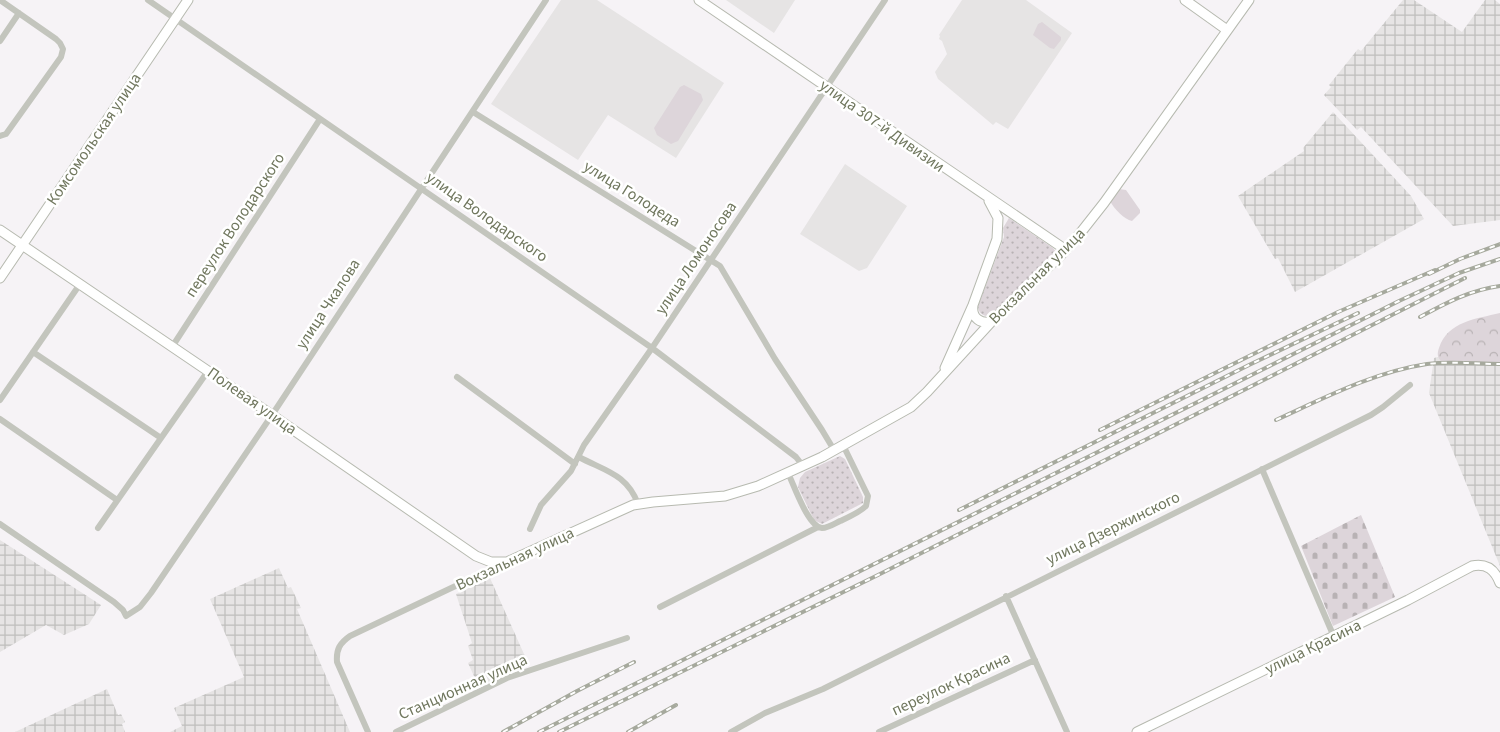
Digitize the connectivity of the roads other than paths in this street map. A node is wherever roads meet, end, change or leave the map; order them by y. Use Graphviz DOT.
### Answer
graph roads {
  1 [pos="0,0"];
  2 [pos="148,0"];
  3 [pos="188,0"];
  4 [pos="546,0"];
  5 [pos="699,0"];
  6 [pos="885,0"];
  7 [pos="1185,0"];
  8 [pos="1249,0"];
  9 [pos="18,13"];
  10 [pos="175,18"];
  11 [pos="1227,30"];
  12 [pos="0,40"];
  13 [pos="827,87"];
  14 [pos="473,112"];
  15 [pos="320,119"];
  16 [pos="0,136"];
  17 [pos="422,188"];
  18 [pos="982,194"];
  19 [pos="0,230"];
  20 [pos="22,246"];
  21 [pos="1066,250"];
  22 [pos="712,260"];
  23 [pos="0,278"];
  24 [pos="80,284"];
  25 [pos="972,305"];
  26 [pos="993,320"];
  27 [pos="172,346"];
  28 [pos="652,348"];
  29 [pos="34,352"];
  30 [pos="208,371"];
  31 [pos="457,378"];
  32 [pos="934,385"];
  33 [pos="1410,385"];
  34 [pos="0,400"];
  35 [pos="272,415"];
  36 [pos="0,419"];
  37 [pos="161,438"];
  38 [pos="844,445"];
  39 [pos="834,450"];
  40 [pos="579,457"];
  41 [pos="575,464"];
  42 [pos="803,466"];
  43 [pos="1262,469"];
  44 [pos="788,473"];
  45 [pos="118,500"];
  46 [pos="638,504"];
  47 [pos="0,524"];
  48 [pos="818,527"];
  49 [pos="98,528"];
  50 [pos="530,529"];
  51 [pos="476,556"];
  52 [pos="507,562"];
  53 [pos="478,576"];
  54 [pos="1500,583"];
  55 [pos="1006,596"];
  56 [pos="660,607"];
  57 [pos="1334,636"];
  58 [pos="627,638"];
  59 [pos="1035,660"];
  60 [pos="368,732"];
  61 [pos="396,732"];
  62 [pos="731,732"];
  63 [pos="879,732"];
  64 [pos="1067,732"];
  65 [pos="1137,732"];
  1 -- 9 [label="street"];
  2 -- 10 [label="street, улица Володарского"];
  3 -- 10 [label="main road, Комсомольская улица"];
  4 -- 14 [label="street, улица Чкалова"];
  5 -- 13 [label="main road, улица 307-й Дивизии"];
  6 -- 13 [label="street, улица Ломоносова"];
  7 -- 11 [label="main road"];
  8 -- 11 [label="main road, Вокзальная улица"];
  9 -- 12 [label="street"];
  9 -- 16 [label="street"];
  10 -- 15 [label="street, улица Володарского"];
  10 -- 20 [label="main road, Комсомольская улица"];
  11 -- 21 [label="main road, Вокзальная улица"];
  13 -- 18 [label="main road, улица 307-й Дивизии"];
  13 -- 22 [label="street, улица Ломоносова"];
  14 -- 17 [label="street, улица Чкалова"];
  14 -- 22 [label="street, улица Голодеда"];
  15 -- 17 [label="street, улица Володарского"];
  15 -- 27 [label="street, переулок Володарского"];
  17 -- 28 [label="street, улица Володарского"];
  17 -- 35 [label="street, улица Чкалова"];
  18 -- 21 [label="main road, улица 307-й Дивизии"];
  18 -- 25 [label="main road"];
  19 -- 20 [label="main road, Полевая улица"];
  20 -- 23 [label="main road, Комсомольская улица"];
  20 -- 24 [label="main road, Полевая улица"];
  21 -- 26 [label="main road, Вокзальная улица"];
  22 -- 28 [label="street, улица Ломоносова"];
  22 -- 39 [label="street, улица Голодеда"];
  24 -- 27 [label="main road, Полевая улица"];
  24 -- 29 [label="street"];
  25 -- 26 [label="main road"];
  25 -- 32 [label="main road"];
  26 -- 32 [label="main road, Вокзальная улица"];
  27 -- 30 [label="main road, Полевая улица"];
  28 -- 40 [label="street, улица Ломоносова"];
  28 -- 42 [label="street, улица Володарского"];
  29 -- 34 [label="street"];
  29 -- 37 [label="street"];
  30 -- 35 [label="main road, Полевая улица"];
  30 -- 37 [label="street"];
  31 -- 41 [label="street"];
  32 -- 38 [label="main road, Вокзальная улица"];
  33 -- 43 [label="street, улица Дзержинского"];
  35 -- 47 [label="street, улица Чкалова"];
  35 -- 51 [label="main road, Полевая улица"];
  36 -- 45 [label="street"];
  37 -- 45 [label="street"];
  38 -- 39 [label="main road, Вокзальная улица"];
  38 -- 48 [label="street"];
  39 -- 42 [label="main road, Вокзальная улица"];
  40 -- 41 [label="street, улица Ломоносова"];
  40 -- 46 [label="street"];
  41 -- 50 [label="street, улица Ломоносова"];
  42 -- 44 [label="main road, Вокзальная улица"];
  43 -- 55 [label="street, улица Дзержинского"];
  43 -- 57 [label="street"];
  44 -- 46 [label="main road, Вокзальная улица"];
  44 -- 48 [label="street"];
  45 -- 49 [label="street"];
  46 -- 52 [label="main road, Вокзальная улица"];
  48 -- 56 [label="street"];
  51 -- 52 [label="main road, Полевая улица"];
  51 -- 53 [label="street"];
  52 -- 53 [label="street, Вокзальная улица"];
  53 -- 60 [label="street, Вокзальная улица"];
  54 -- 57 [label="main road, улица Красина"];
  55 -- 59 [label="street"];
  55 -- 62 [label="street, улица Дзержинского"];
  57 -- 65 [label="main road, улица Красина"];
  58 -- 61 [label="street, Станционная улица"];
  59 -- 63 [label="street, переулок Красина"];
  59 -- 64 [label="street"];
}
